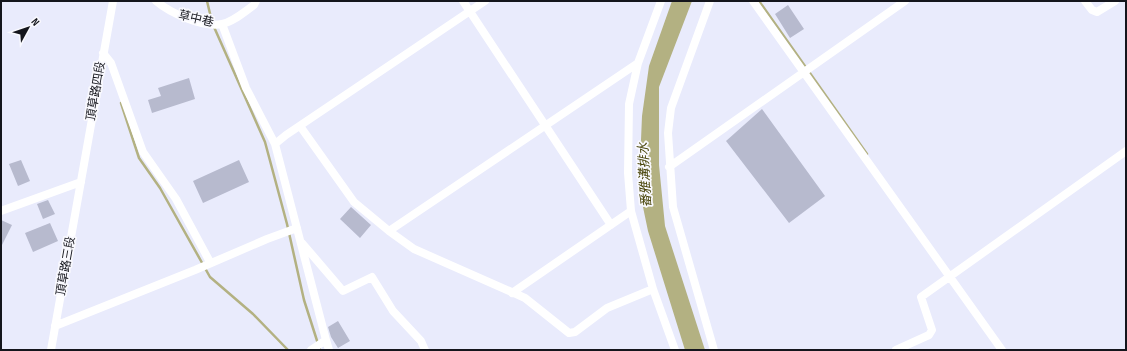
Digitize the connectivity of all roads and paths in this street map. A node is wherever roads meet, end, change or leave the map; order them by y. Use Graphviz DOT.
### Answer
graph roads {
  1 [pos="113,1"];
  2 [pos="156,1"];
  3 [pos="256,1"];
  4 [pos="463,1"];
  5 [pos="485,1"];
  6 [pos="661,1"];
  7 [pos="710,1"];
  8 [pos="753,1"];
  9 [pos="905,1"];
  10 [pos="1084,1"];
  11 [pos="1115,1"];
  12 [pos="470,12"];
  13 [pos="219,24"];
  14 [pos="103,53"];
  15 [pos="638,63"];
  16 [pos="804,72"];
  17 [pos="545,125"];
  18 [pos="300,126"];
  19 [pos="276,144"];
  20 [pos="1126,152"];
  21 [pos="670,167"];
  22 [pos="80,182"];
  23 [pos="1,211"];
  24 [pos="631,211"];
  25 [pos="611,225"];
  26 [pos="292,230"];
  27 [pos="389,231"];
  28 [pos="300,240"];
  29 [pos="210,262"];
  30 [pos="950,277"];
  31 [pos="653,289"];
  32 [pos="512,293"];
  33 [pos="55,326"];
  34 [pos="326,340"];
  35 [pos="51,350"];
  36 [pos="311,350"];
  37 [pos="329,350"];
  38 [pos="425,350"];
  39 [pos="675,350"];
  40 [pos="714,350"];
  41 [pos="896,350"];
  42 [pos="1002,350"];
  1 -- 14 [label="street, 頂草路四段"];
  2 -- 13 [label="street, 草中巷"];
  3 -- 13 [label="street, 草中巷"];
  4 -- 12 [label="street"];
  5 -- 12 [label="street"];
  6 -- 15 [label="street"];
  7 -- 21 [label="street"];
  8 -- 16 [label="street"];
  9 -- 16 [label="street"];
  10 -- 11 [label="street"];
  12 -- 17 [label="street"];
  12 -- 18 [label="street"];
  13 -- 19 [label="street"];
  14 -- 22 [label="street, 頂草路四段"];
  14 -- 29 [label="street"];
  15 -- 17 [label="street"];
  15 -- 24 [label="street"];
  16 -- 21 [label="street"];
  16 -- 30 [label="street"];
  17 -- 25 [label="street"];
  17 -- 27 [label="street"];
  18 -- 19 [label="street"];
  18 -- 27 [label="street"];
  19 -- 26 [label="street"];
  20 -- 30 [label="street"];
  21 -- 40 [label="street"];
  22 -- 23 [label="street"];
  22 -- 33 [label="street, 頂草路三段"];
  24 -- 25 [label="street"];
  24 -- 31 [label="street"];
  25 -- 32 [label="street"];
  26 -- 28 [label="street"];
  26 -- 29 [label="street"];
  27 -- 32 [label="street"];
  28 -- 34 [label="street"];
  28 -- 38 [label="street"];
  29 -- 33 [label="street"];
  30 -- 41 [label="street"];
  30 -- 42 [label="street"];
  31 -- 32 [label="street"];
  31 -- 39 [label="street"];
  33 -- 35 [label="street, 頂草路三段"];
  34 -- 36 [label="street"];
  34 -- 37 [label="street"];
}
